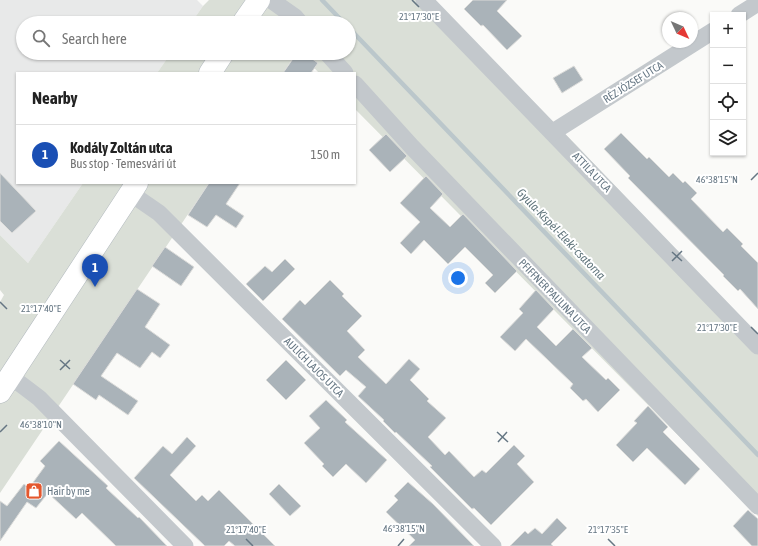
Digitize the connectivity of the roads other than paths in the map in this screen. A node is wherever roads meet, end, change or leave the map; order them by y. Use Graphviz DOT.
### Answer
graph roads {
  1 [pos="259,0"];
  2 [pos="271,0"];
  3 [pos="424,0"];
  4 [pos="758,3"];
  5 [pos="744,12"];
  6 [pos="248,16"];
  7 [pos="294,16"];
  8 [pos="710,34"];
  9 [pos="218,60"];
  10 [pos="333,60"];
  11 [pos="211,72"];
  12 [pos="344,72"];
  13 [pos="356,85"];
  14 [pos="553,132"];
  15 [pos="134,188"];
  16 [pos="758,346"];
  17 [pos="5,384"];
  18 [pos="758,506"];
  19 [pos="185,546"];
  20 [pos="493,546"];
  1 -- 6 [label="street"];
  2 -- 7 [label="street"];
  3 -- 14 [label="street, ATTILA UTCA"];
  4 -- 5 [label="street"];
  8 -- 14 [label="street, RÉZ JÓZSEF UTCA"];
  9 -- 11 [label="street"];
  10 -- 12 [label="street"];
  13 -- 18 [label="street, PFIFFNER PAULINA UTCA"];
  14 -- 16 [label="street, ATTILA UTCA"];
  15 -- 17 [label="street"];
  15 -- 20 [label="street, AULICH LAJOS UTCA"];
  17 -- 19 [label="street"];
}
